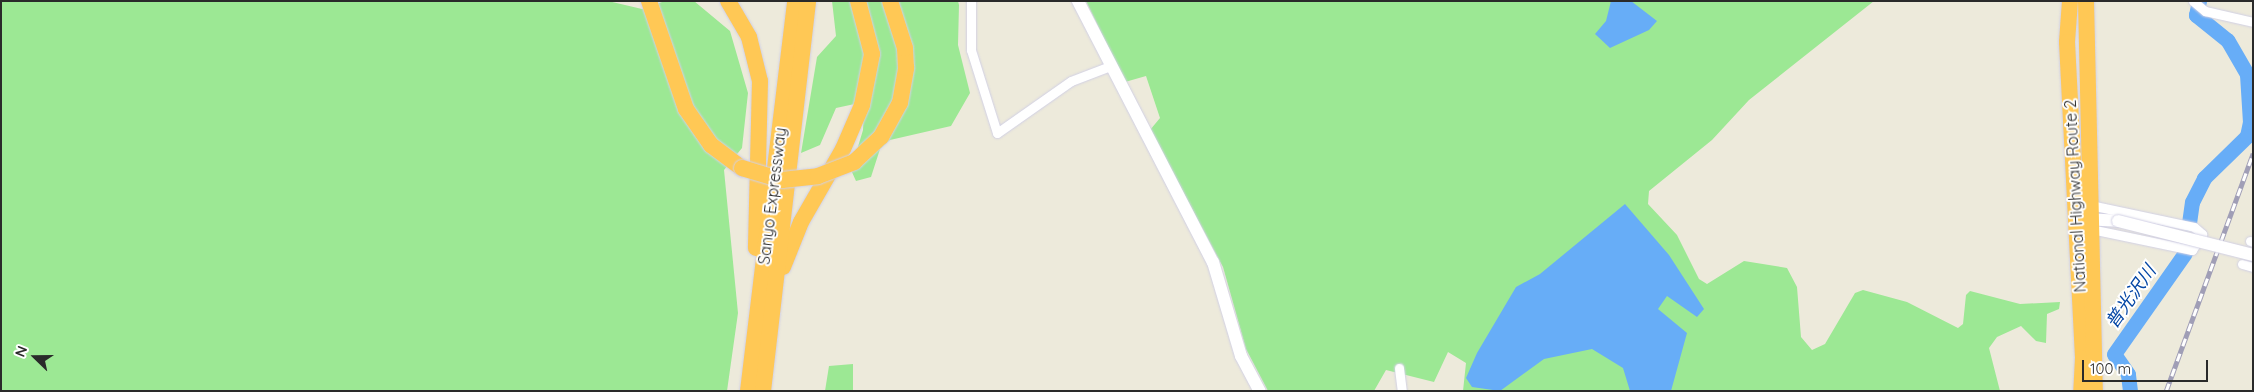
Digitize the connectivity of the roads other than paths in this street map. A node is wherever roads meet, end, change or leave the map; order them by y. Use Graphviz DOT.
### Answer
graph roads {
  1 [pos="649,1"];
  2 [pos="728,1"];
  3 [pos="795,1"];
  4 [pos="808,1"];
  5 [pos="858,1"];
  6 [pos="890,1"];
  7 [pos="972,1"];
  8 [pos="1078,1"];
  9 [pos="2065,1"];
  10 [pos="2070,1"];
  11 [pos="2086,4"];
  12 [pos="2196,5"];
  13 [pos="2253,22"];
  14 [pos="2067,42"];
  15 [pos="1110,66"];
  16 [pos="2087,218"];
  17 [pos="2253,255"];
  18 [pos="2242,264"];
  19 [pos="2253,266"];
  20 [pos="775,284"];
  21 [pos="1399,368"];
  22 [pos="748,385"];
  23 [pos="763,391"];
  24 [pos="1260,391"];
  25 [pos="1402,391"];
  26 [pos="2081,391"];
  27 [pos="2095,391"];
  1 -- 6 [label="highway, bridge"];
  2 -- 22 [label="highway"];
  3 -- 22 [label="highway, Sanyo Expressway"];
  4 -- 20 [label="highway, Sanyo Expressway"];
  5 -- 20 [label="highway"];
  7 -- 15 [label="street"];
  8 -- 15 [label="street"];
  9 -- 14 [label="highway"];
  10 -- 14 [label="highway, National Highway Route 2"];
  11 -- 16 [label="highway, National Highway Route 2"];
  12 -- 13 [label="street"];
  14 -- 16 [label="highway, National Highway Route 2"];
  15 -- 24 [label="street"];
  16 -- 16 [label="street"];
  16 -- 17 [label="street, bridge"];
  16 -- 26 [label="highway, National Highway Route 2"];
  16 -- 27 [label="highway, National Highway Route 2"];
  18 -- 19 [label="street"];
  20 -- 23 [label="highway, Sanyo Expressway"];
  21 -- 25 [label="street"];
}
